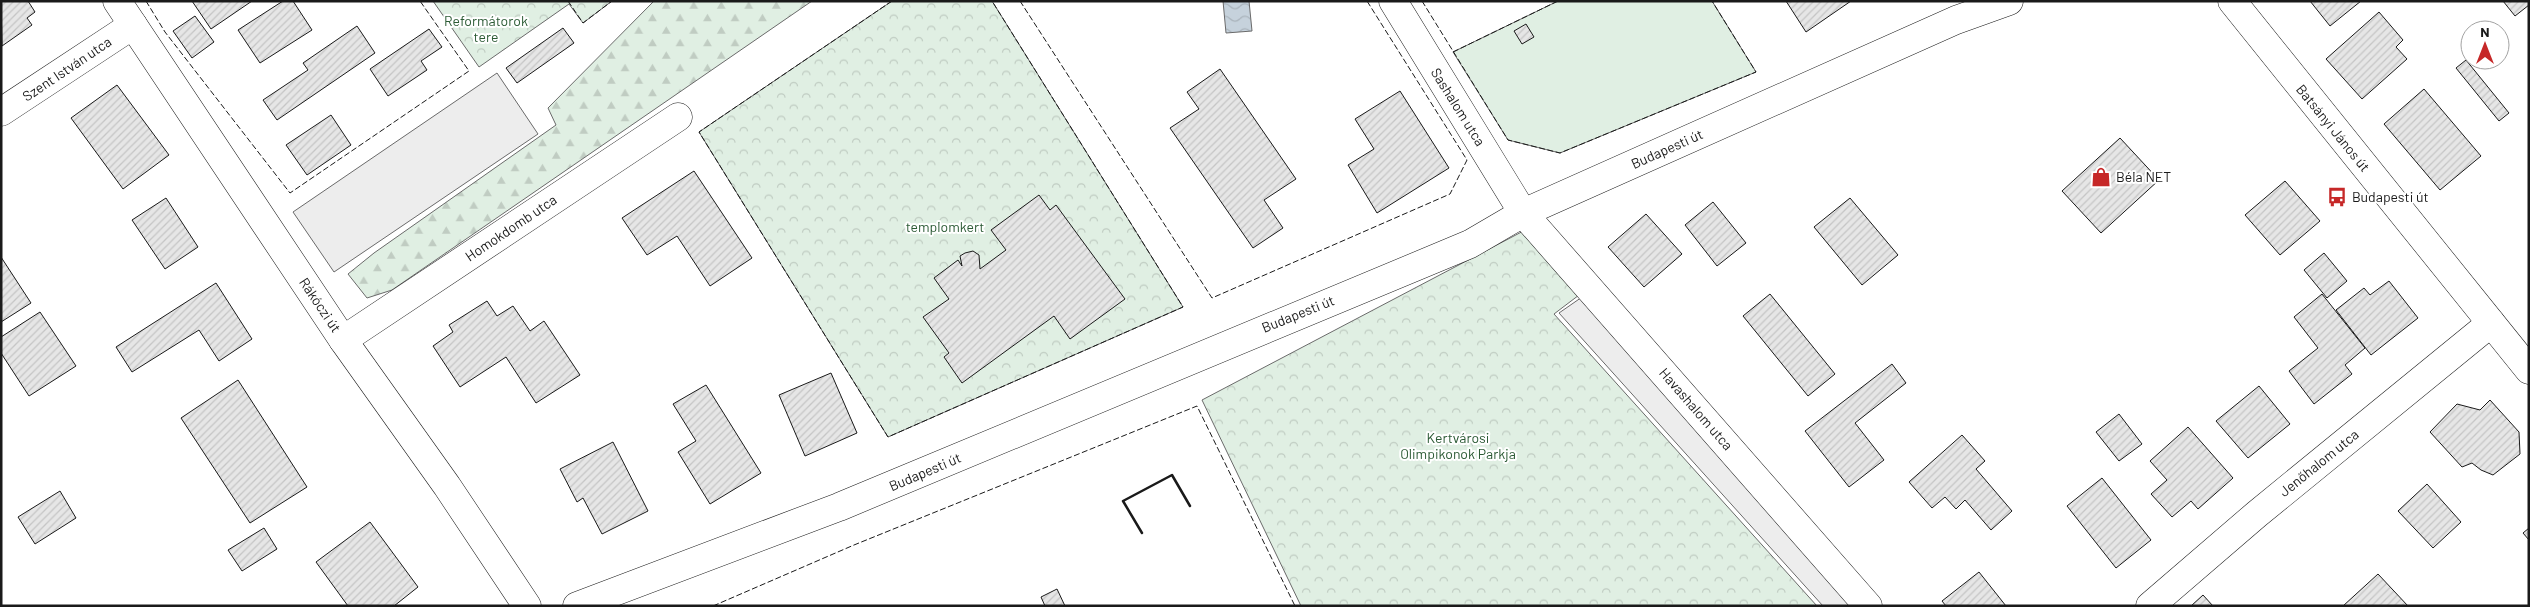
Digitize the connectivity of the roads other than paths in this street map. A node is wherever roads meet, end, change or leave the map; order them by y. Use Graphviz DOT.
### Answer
graph roads {
  1 [pos="117,1"];
  2 [pos="1392,1"];
  3 [pos="2009,1"];
  4 [pos="2232,1"];
  5 [pos="1949,11"];
  6 [pos="133,25"];
  7 [pos="1,112"];
  8 [pos="678,117"];
  9 [pos="1524,213"];
  10 [pos="2491,323"];
  11 [pos="343,340"];
  12 [pos="2529,370"];
  13 [pos="528,606"];
  14 [pos="577,606"];
  15 [pos="1868,606"];
  16 [pos="2150,606"];
  1 -- 6 [label="street, Rákóczi út"];
  2 -- 9 [label="street, Sashalom utca"];
  3 -- 5 [label="street, Budapesti út"];
  4 -- 10 [label="street, Batsányi János út"];
  5 -- 9 [label="street, Budapesti út"];
  6 -- 7 [label="street, Szent István utca"];
  6 -- 11 [label="street, Rákóczi út"];
  8 -- 11 [label="street, Homokdomb utca"];
  9 -- 14 [label="street, Budapesti út"];
  9 -- 15 [label="street, Havashalom utca"];
  10 -- 12 [label="street, Batsányi János út"];
  10 -- 16 [label="street, Jenőhalom utca"];
  11 -- 13 [label="street, Rákóczi út"];
}
